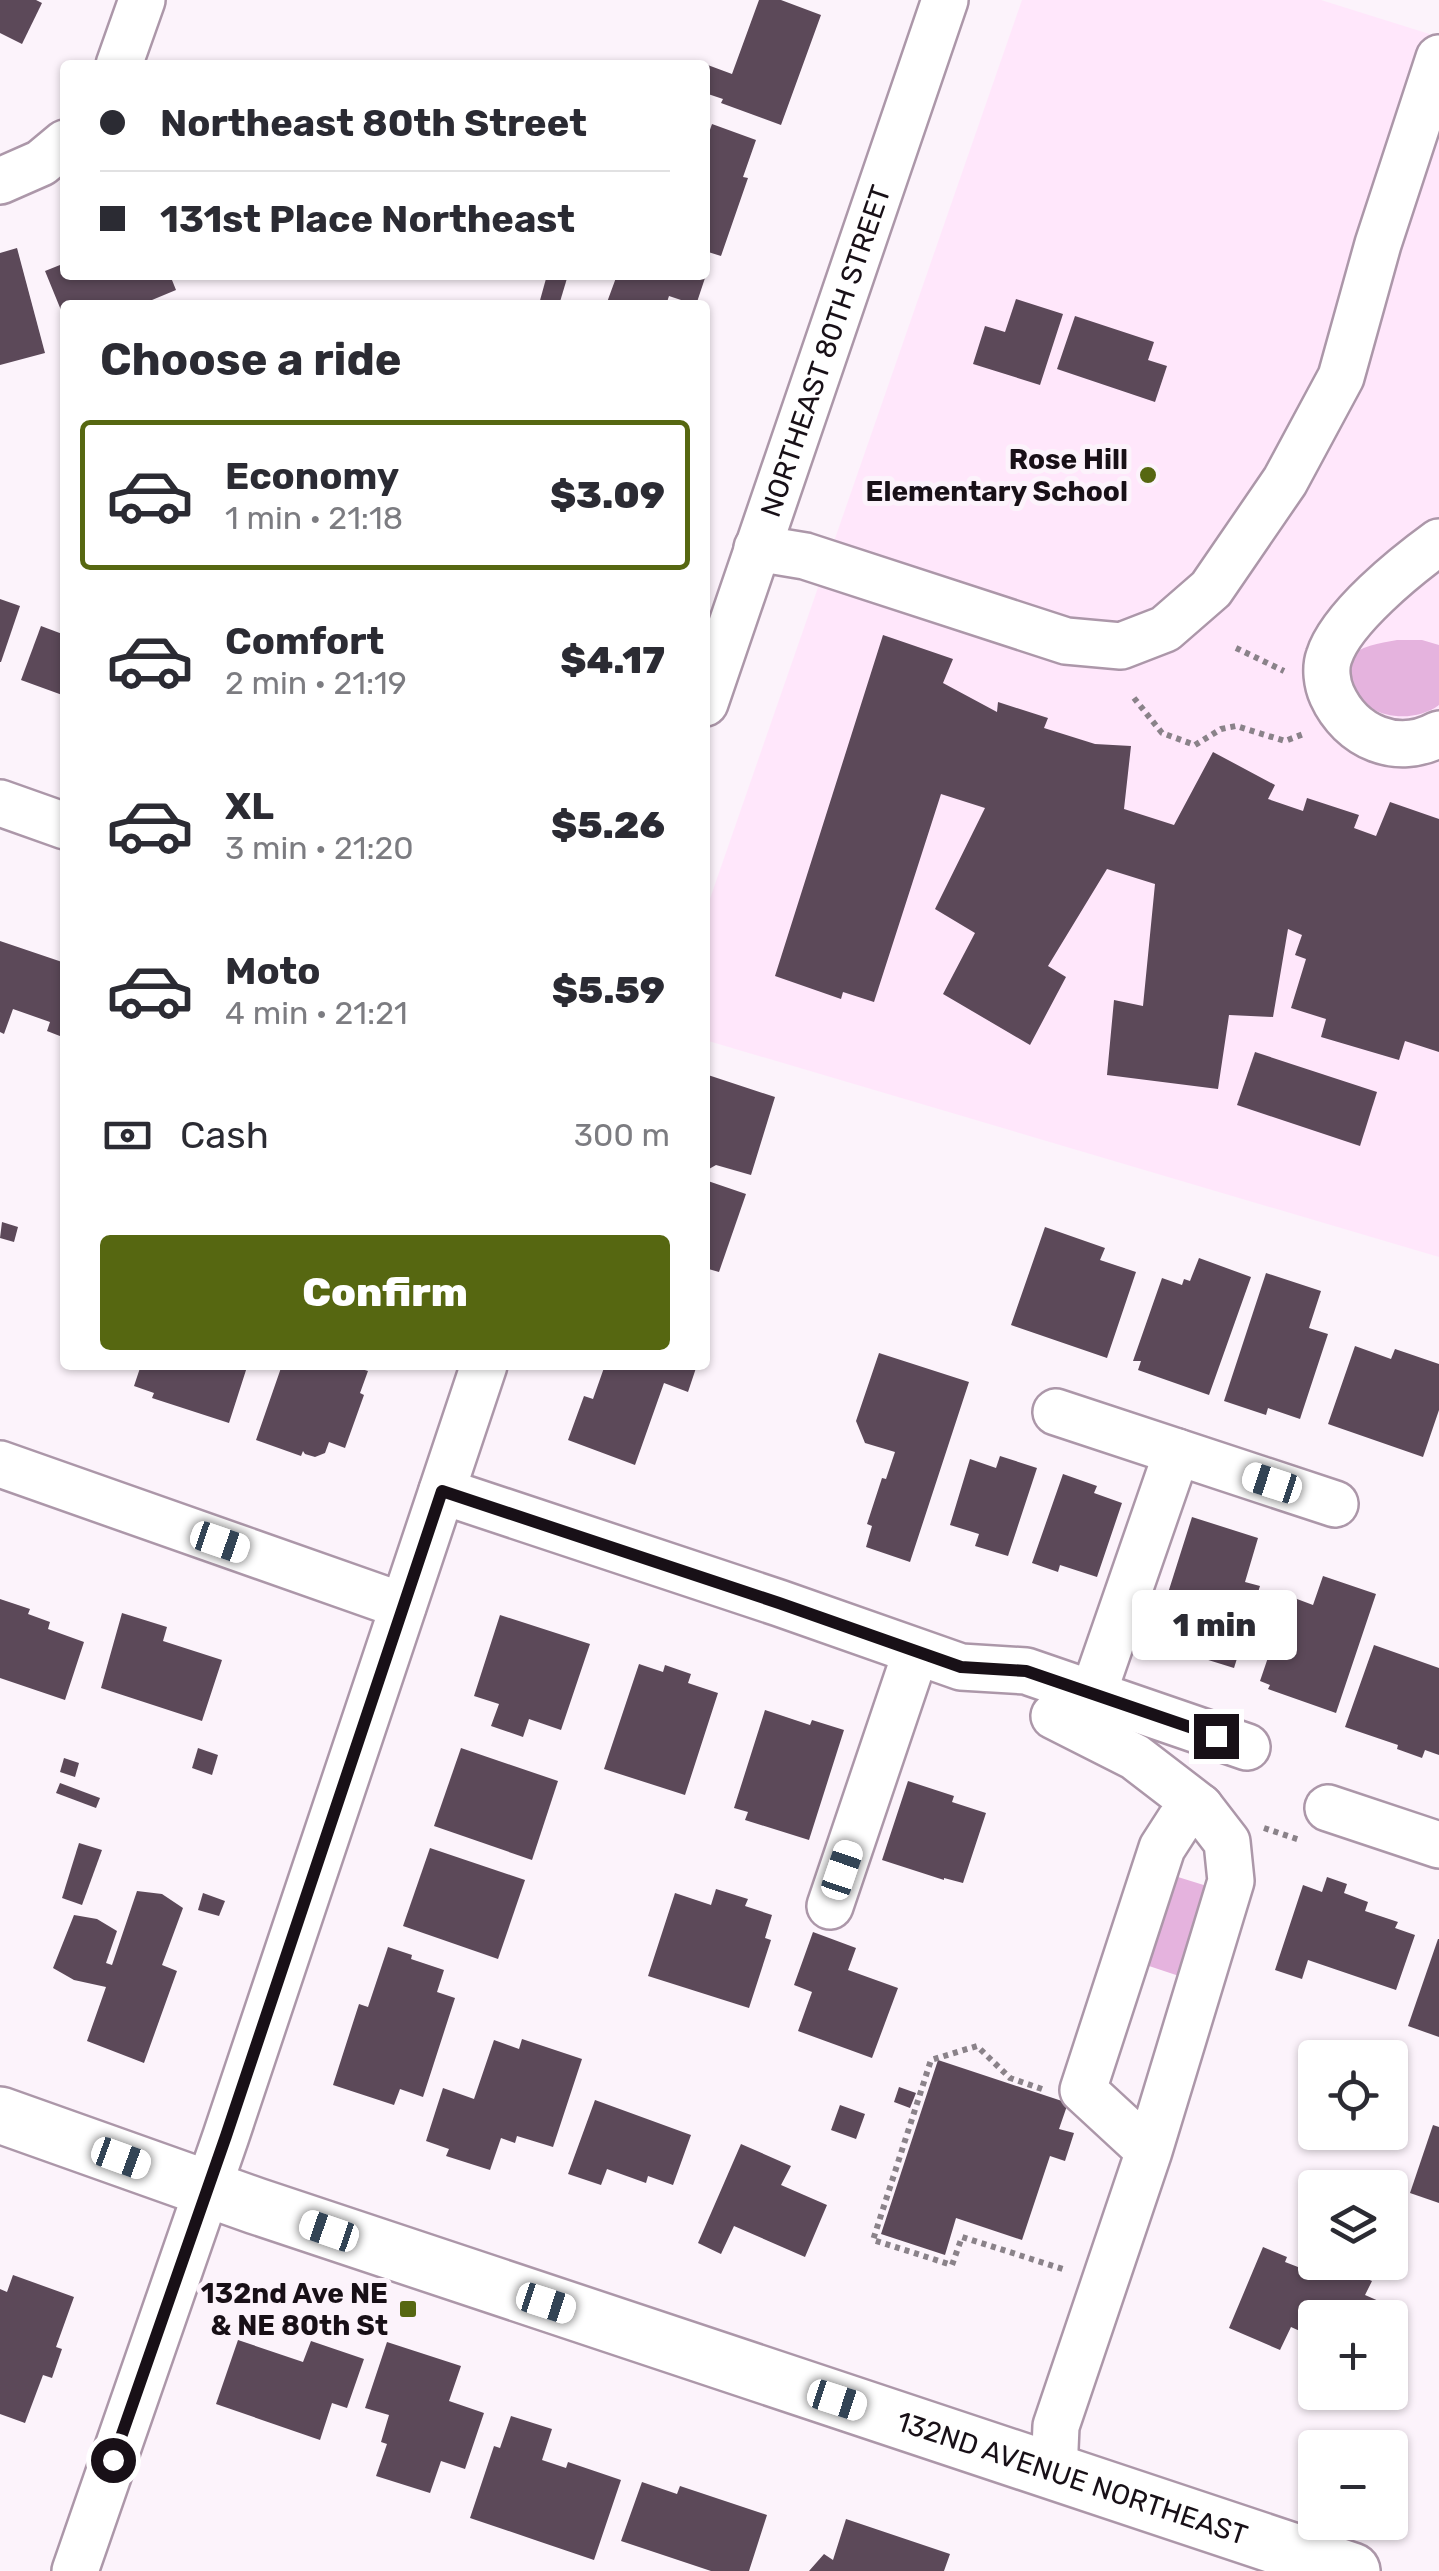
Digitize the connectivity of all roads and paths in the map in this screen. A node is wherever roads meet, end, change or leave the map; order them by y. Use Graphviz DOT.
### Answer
graph roads {
  1 [pos="142,0"];
  2 [pos="945,0"];
  3 [pos="1439,58"];
  4 [pos="122,60"];
  5 [pos="60,146"];
  6 [pos="0,181"];
  7 [pos="1439,542"];
  8 [pos="757,548"];
  9 [pos="1236,648"];
  10 [pos="1295,676"];
  11 [pos="710,688"];
  12 [pos="1134,698"];
  13 [pos="1316,729"];
  14 [pos="1439,734"];
  15 [pos="0,803"];
  16 [pos="60,824"];
  17 [pos="482,1370"];
  18 [pos="1056,1412"];
  19 [pos="1176,1452"];
  20 [pos="0,1464"];
  21 [pos="442,1491"];
  22 [pos="1335,1504"];
  23 [pos="404,1606"];
  24 [pos="916,1652"];
  25 [pos="1092,1694"];
  26 [pos="1054,1716"];
  27 [pos="1248,1747"];
  28 [pos="1200,1807"];
  29 [pos="1328,1808"];
  30 [pos="1439,1845"];
  31 [pos="830,1906"];
  32 [pos="1083,2090"];
  33 [pos="0,2115"];
  34 [pos="1149,2151"];
  35 [pos="207,2188"];
  36 [pos="1070,2272"];
  37 [pos="1054,2472"];
  38 [pos="75,2571"];
  39 [pos="1352,2571"];
  1 -- 4 [label="street"];
  2 -- 8 [label="street, NORTHEAST 80TH STREET"];
  3 -- 8 [label="street"];
  5 -- 6 [label="street"];
  7 -- 14 [label="street"];
  8 -- 11 [label="street, NORTHEAST 80TH STREET"];
  9 -- 10 [label="path"];
  12 -- 13 [label="path"];
  15 -- 16 [label="street"];
  17 -- 21 [label="street"];
  18 -- 19 [label="street"];
  19 -- 22 [label="street"];
  19 -- 25 [label="street"];
  20 -- 23 [label="street"];
  21 -- 23 [label="street"];
  21 -- 24 [label="street"];
  23 -- 35 [label="street"];
  24 -- 25 [label="street"];
  24 -- 31 [label="street"];
  25 -- 27 [label="street"];
  26 -- 28 [label="street"];
  28 -- 32 [label="street"];
  28 -- 34 [label="street"];
  29 -- 30 [label="street"];
  32 -- 34 [label="street"];
  32 -- 36 [label="path"];
  33 -- 35 [label="main road, 132ND AVENUE NORTHEAST"];
  34 -- 37 [label="street"];
  35 -- 37 [label="main road, 132ND AVENUE NORTHEAST"];
  35 -- 38 [label="street"];
  37 -- 39 [label="main road, 132ND AVENUE NORTHEAST"];
}
